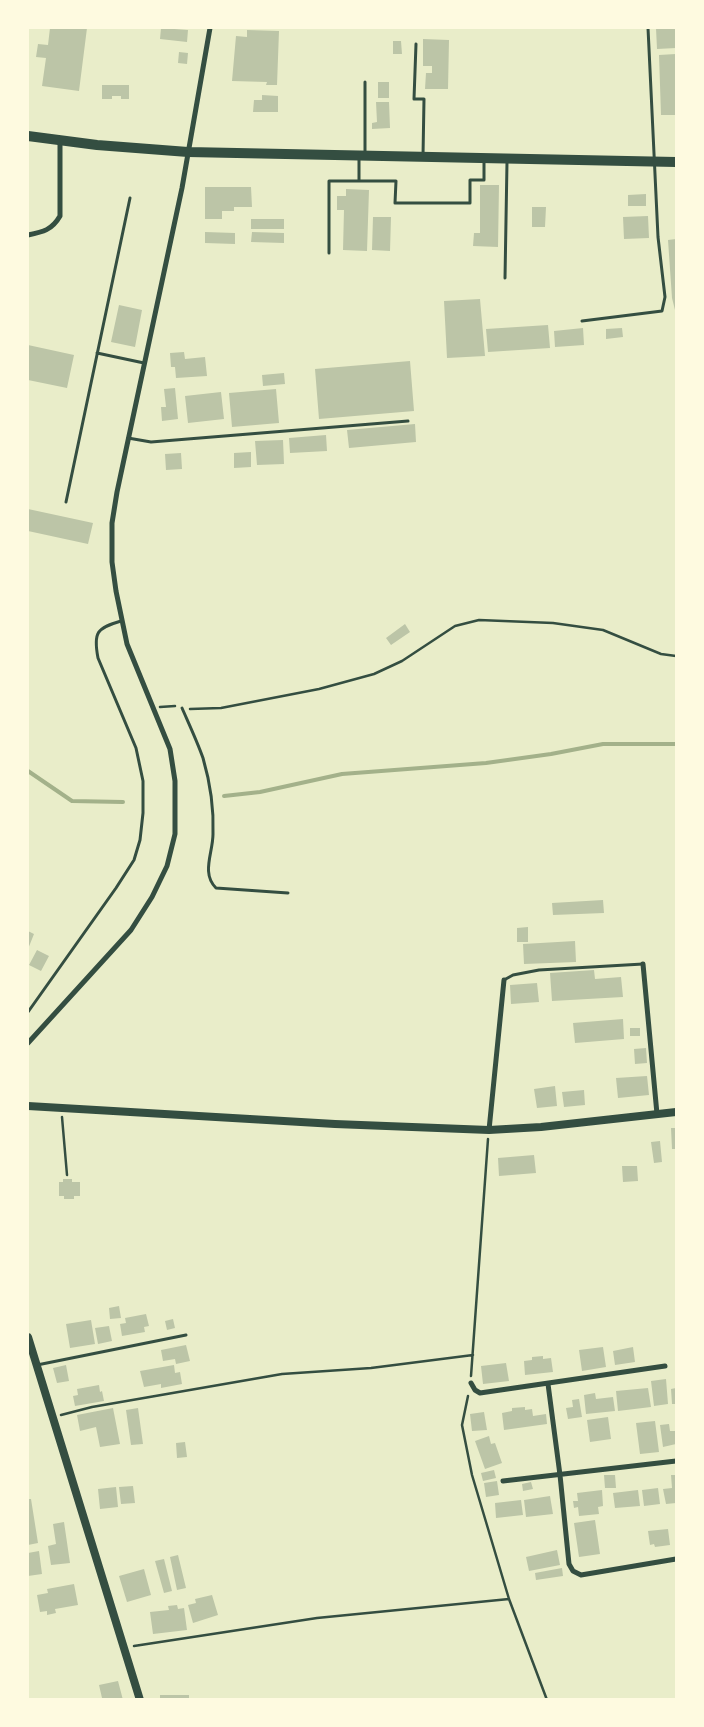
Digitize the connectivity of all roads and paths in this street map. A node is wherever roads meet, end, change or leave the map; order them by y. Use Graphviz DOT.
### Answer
graph roads {
  1 [pos="210,28"];
  2 [pos="648,28"];
  3 [pos="416,44"];
  4 [pos="365,82"];
  5 [pos="28,136"];
  6 [pos="60,141"];
  7 [pos="188,152"];
  8 [pos="362,155"];
  9 [pos="423,157"];
  10 [pos="484,158"];
  11 [pos="507,158"];
  12 [pos="656,162"];
  13 [pos="676,162"];
  14 [pos="359,181"];
  15 [pos="130,198"];
  16 [pos="28,235"];
  17 [pos="329,254"];
  18 [pos="505,278"];
  19 [pos="582,321"];
  20 [pos="97,353"];
  21 [pos="144,363"];
  22 [pos="408,421"];
  23 [pos="128,438"];
  24 [pos="66,502"];
  25 [pos="121,621"];
  26 [pos="676,656"];
  27 [pos="154,708"];
  28 [pos="182,708"];
  29 [pos="288,893"];
  30 [pos="643,964"];
  31 [pos="504,980"];
  32 [pos="28,1012"];
  33 [pos="28,1043"];
  34 [pos="28,1106"];
  35 [pos="676,1112"];
  36 [pos="658,1114"];
  37 [pos="489,1130"];
  38 [pos="186,1336"];
  39 [pos="28,1337"];
  40 [pos="472,1355"];
  41 [pos="36,1365"];
  42 [pos="665,1366"];
  43 [pos="471,1383"];
  44 [pos="548,1384"];
  45 [pos="52,1418"];
  46 [pos="676,1461"];
  47 [pos="560,1475"];
  48 [pos="503,1480"];
  49 [pos="676,1559"];
  50 [pos="509,1599"];
  51 [pos="125,1647"];
  52 [pos="140,1700"];
  53 [pos="547,1700"];
  1 -- 7 [label="street"];
  2 -- 12 [label="lane"];
  3 -- 9 [label="lane"];
  4 -- 8 [label="lane"];
  5 -- 6 [label="highway"];
  6 -- 7 [label="highway"];
  6 -- 16 [label="street"];
  7 -- 8 [label="highway"];
  7 -- 21 [label="street"];
  8 -- 9 [label="highway"];
  8 -- 14 [label="lane"];
  9 -- 10 [label="highway"];
  10 -- 11 [label="highway"];
  10 -- 14 [label="lane"];
  11 -- 12 [label="highway"];
  11 -- 18 [label="lane"];
  12 -- 13 [label="highway"];
  12 -- 19 [label="lane"];
  14 -- 17 [label="lane"];
  15 -- 20 [label="lane"];
  20 -- 21 [label="lane"];
  20 -- 24 [label="lane"];
  21 -- 23 [label="street"];
  22 -- 23 [label="lane"];
  23 -- 25 [label="street"];
  25 -- 27 [label="street"];
  25 -- 32 [label="lane"];
  26 -- 28 [label="path"];
  27 -- 28 [label="path"];
  27 -- 33 [label="street"];
  28 -- 29 [label="lane"];
  30 -- 31 [label="lane"];
  30 -- 36 [label="street"];
  31 -- 37 [label="street"];
  34 -- 37 [label="street"];
  35 -- 36 [label="street"];
  36 -- 37 [label="street"];
  37 -- 40 [label="path"];
  38 -- 41 [label="lane"];
  39 -- 41 [label="street"];
  40 -- 43 [label="path"];
  40 -- 45 [label="path"];
  41 -- 45 [label="street"];
  42 -- 44 [label="street"];
  43 -- 44 [label="street"];
  43 -- 50 [label="path"];
  44 -- 47 [label="street"];
  45 -- 51 [label="street"];
  46 -- 47 [label="street"];
  47 -- 48 [label="street"];
  47 -- 49 [label="street"];
  50 -- 51 [label="path"];
  50 -- 53 [label="path"];
  51 -- 52 [label="street"];
}
